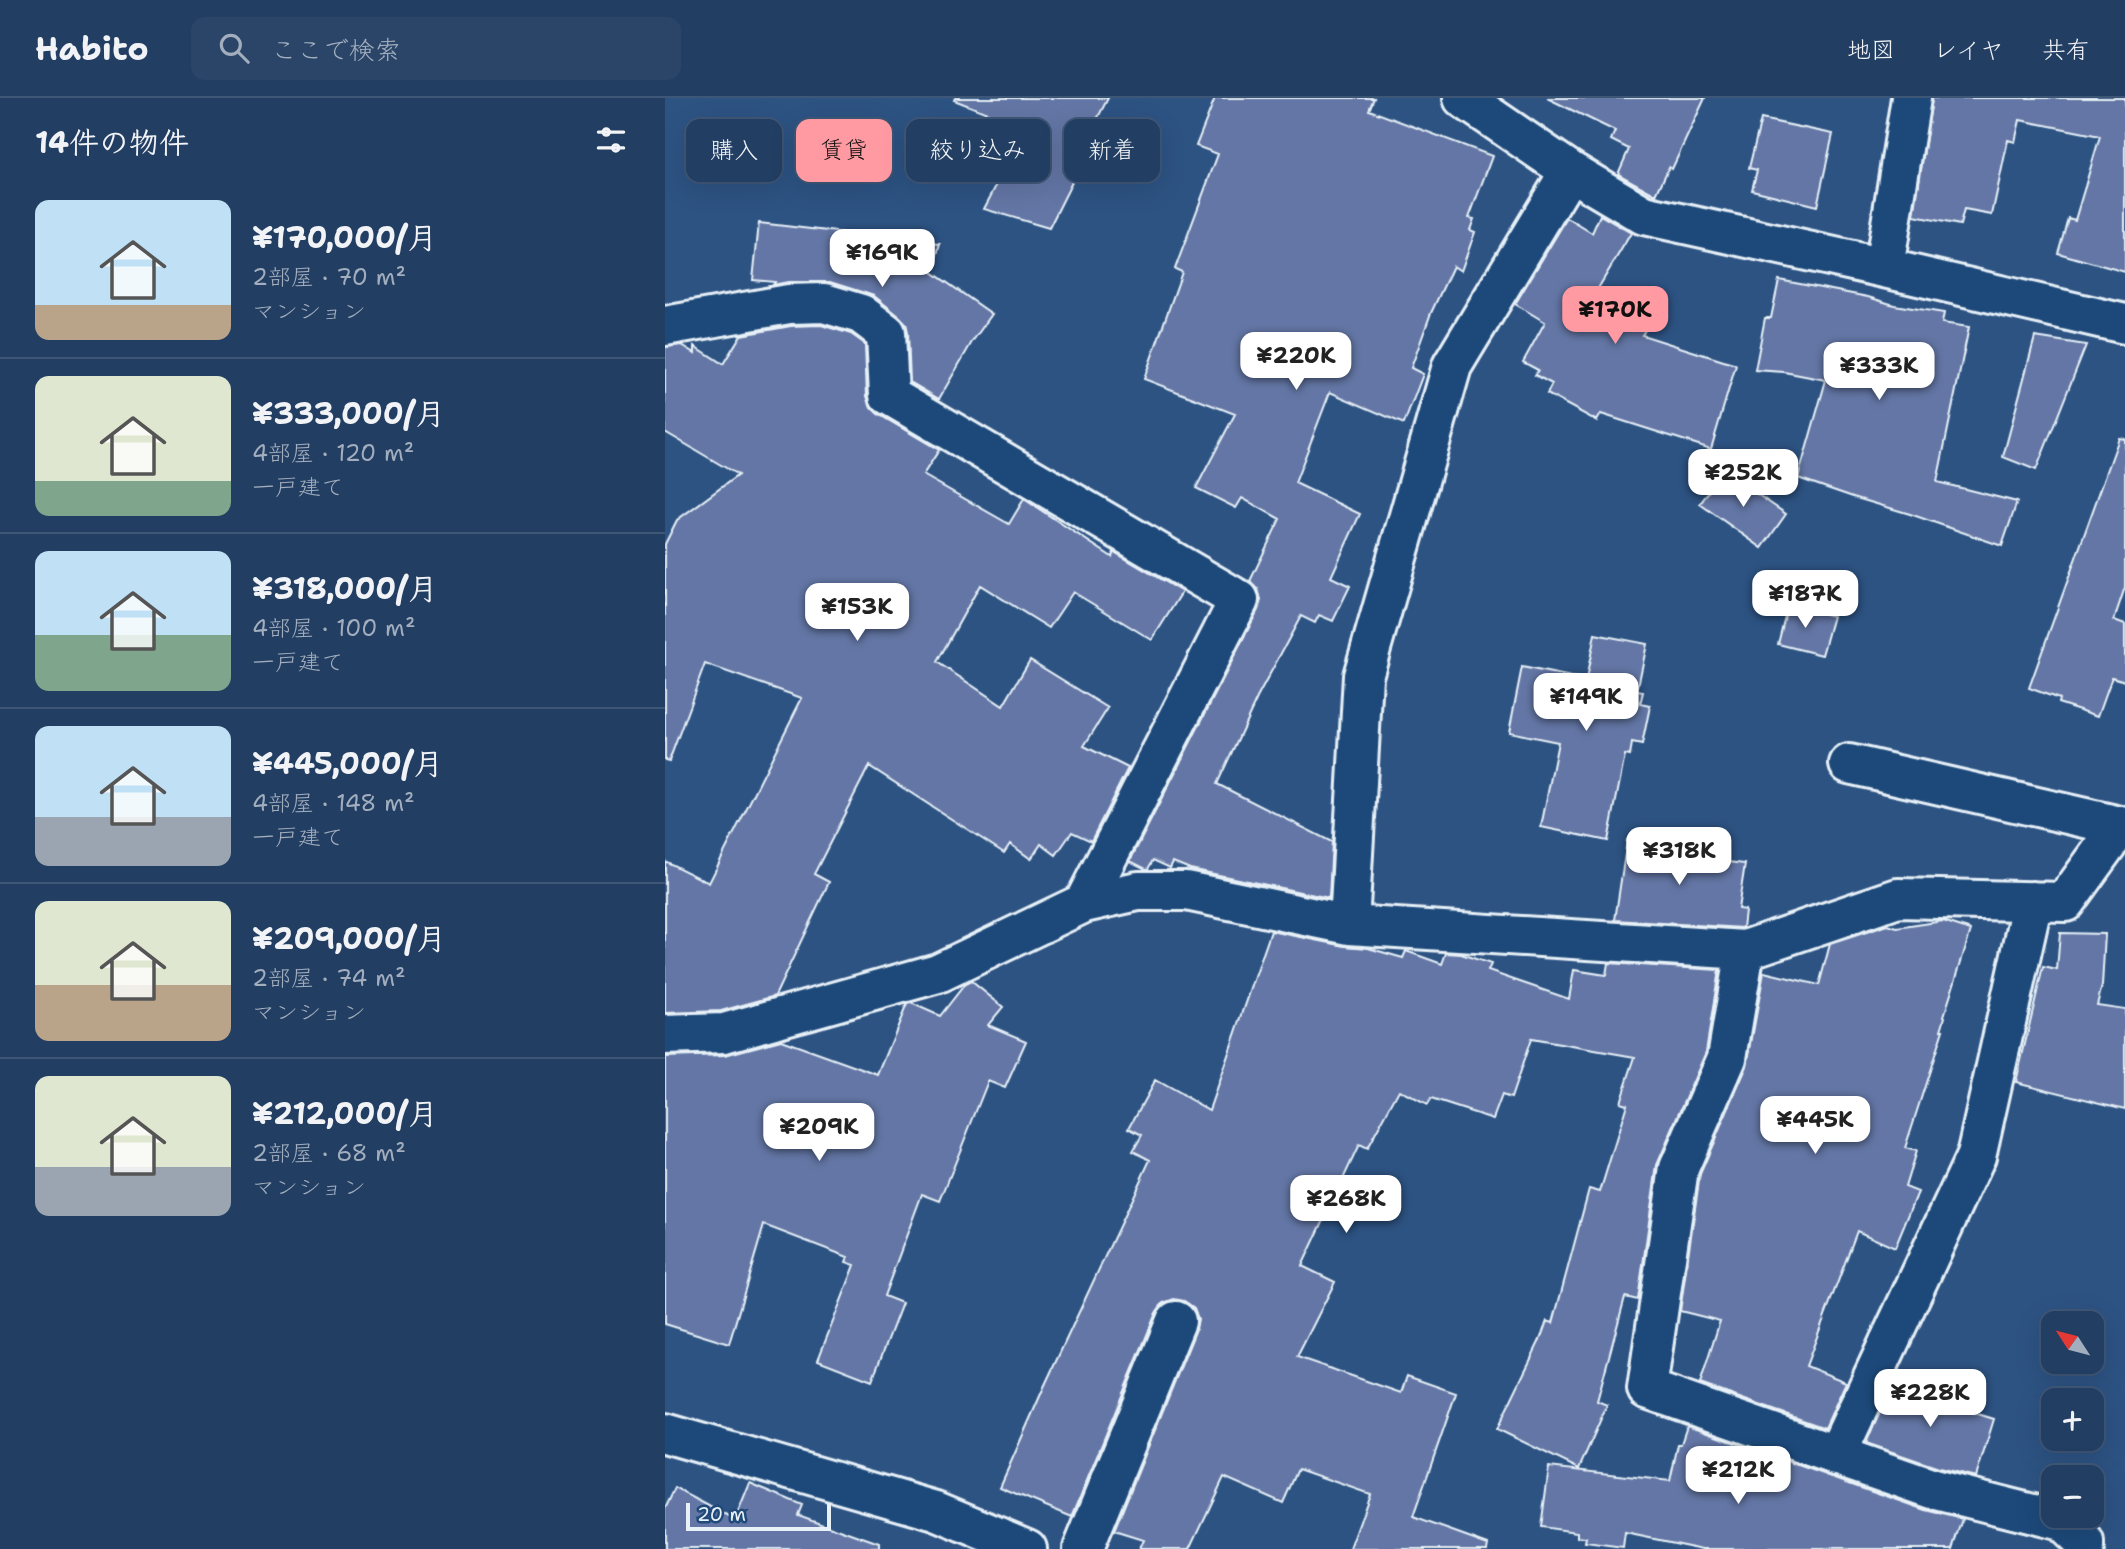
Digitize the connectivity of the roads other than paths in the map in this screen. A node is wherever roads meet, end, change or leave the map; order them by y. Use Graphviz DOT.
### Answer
graph roads {
  1 [pos="1463,98"];
  2 [pos="1911,98"];
  3 [pos="1570,171"];
  4 [pos="1884,268"];
  5 [pos="2125,324"];
  6 [pos="665,326"];
  7 [pos="1849,764"];
  8 [pos="2122,827"];
  9 [pos="2033,901"];
  10 [pos="1084,903"];
  11 [pos="1349,925"];
  12 [pos="1745,950"];
  13 [pos="665,1035"];
  14 [pos="1177,1321"];
  15 [pos="666,1436"];
  16 [pos="1836,1456"];
  17 [pos="1027,1549"];
  18 [pos="1083,1549"];
  19 [pos="2084,1549"];
  1 -- 3 [label="street"];
  2 -- 4 [label="street"];
  3 -- 4 [label="street"];
  3 -- 11 [label="street"];
  4 -- 5 [label="street"];
  6 -- 10 [label="street"];
  7 -- 8 [label="street"];
  8 -- 9 [label="street"];
  9 -- 12 [label="street"];
  9 -- 16 [label="street"];
  10 -- 11 [label="street"];
  10 -- 13 [label="street"];
  11 -- 12 [label="street"];
  12 -- 16 [label="street"];
  14 -- 18 [label="street"];
  15 -- 17 [label="street"];
  16 -- 19 [label="street"];
}
